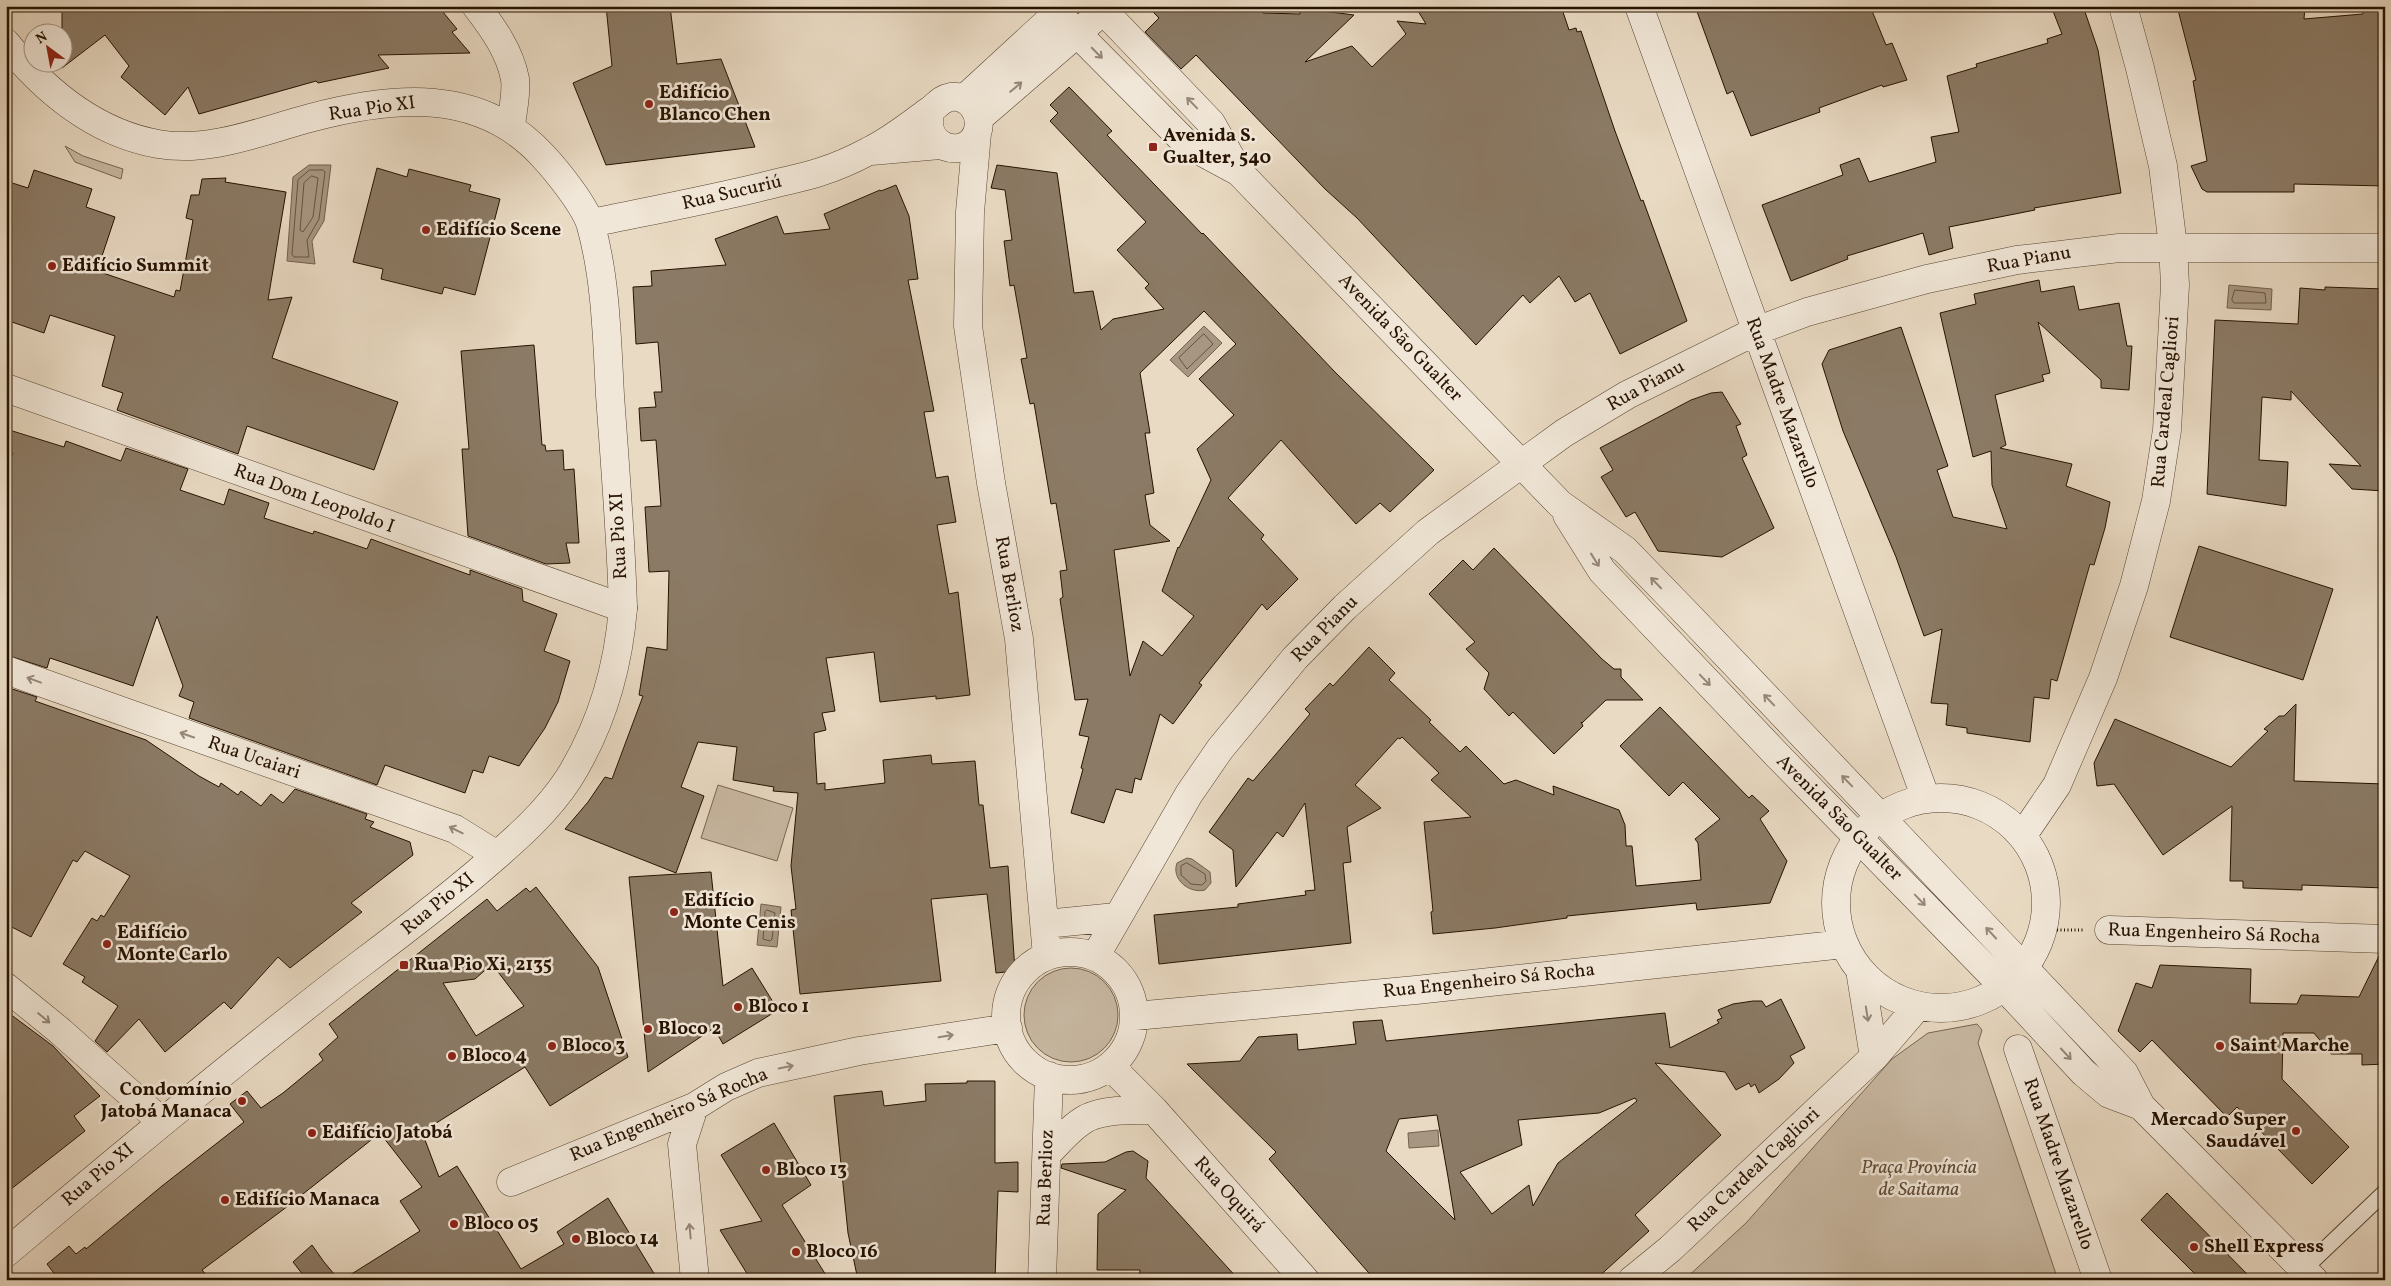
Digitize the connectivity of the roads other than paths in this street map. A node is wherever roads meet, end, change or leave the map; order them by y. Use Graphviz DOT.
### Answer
graph roads {
  1 [pos="476,6"];
  2 [pos="1639,6"];
  3 [pos="2123,6"];
  4 [pos="1102,8"];
  5 [pos="1058,9"];
  6 [pos="1078,34"];
  7 [pos="9,51"];
  8 [pos="931,110"];
  9 [pos="973,117"];
  10 [pos="511,127"];
  11 [pos="946,147"];
  12 [pos="869,151"];
  13 [pos="1239,172"];
  14 [pos="970,212"];
  15 [pos="591,223"];
  16 [pos="2174,246"];
  17 [pos="2385,248"];
  18 [pos="1756,331"];
  19 [pos="6,388"];
  20 [pos="1522,465"];
  21 [pos="1560,504"];
  22 [pos="623,608"];
  23 [pos="6,670"];
  24 [pos="1926,799"];
  25 [pos="1881,816"];
  26 [pos="2024,835"];
  27 [pos="1859,838"];
  28 [pos="497,855"];
  29 [pos="1116,917"];
  30 [pos="1045,924"];
  31 [pos="2109,930"];
  32 [pos="2385,939"];
  33 [pos="1844,944"];
  34 [pos="1047,956"];
  35 [pos="1095,957"];
  36 [pos="2024,968"];
  37 [pos="1860,970"];
  38 [pos="6,987"];
  39 [pos="2004,987"];
  40 [pos="1918,1006"];
  41 [pos="1135,1016"];
  42 [pos="1008,1028"];
  43 [pos="2018,1049"];
  44 [pos="1874,1057"];
  45 [pos="1110,1066"];
  46 [pos="1049,1076"];
  47 [pos="2141,1106"];
  48 [pos="694,1107"];
  49 [pos="1154,1110"];
  50 [pos="162,1122"];
  51 [pos="1048,1152"];
  52 [pos="511,1182"];
  53 [pos="2385,1192"];
  54 [pos="6,1252"];
  55 [pos="2308,1275"];
  56 [pos="695,1280"];
  57 [pos="1042,1280"];
  58 [pos="1305,1280"];
  59 [pos="1632,1280"];
  60 [pos="2098,1280"];
  1 -- 10 [label="street"];
  2 -- 18 [label="street, Rua Madre Mazarello"];
  3 -- 16 [label="street, Rua Cardeal Cagliori"];
  4 -- 6 [label="street"];
  13 -- 4 [label="street, Avenida São Gualter, one-way"];
  5 -- 6 [label="street, Avenida São Gualter"];
  5 -- 9 [label="street"];
  9 -- 6 [label="street, one-way"];
  6 -- 13 [label="street, Avenida São Gualter, one-way"];
  7 -- 10 [label="street, Rua Pio XI"];
  8 -- 9 [label="street"];
  8 -- 11 [label="street"];
  8 -- 12 [label="street, Rua Sucuriú"];
  9 -- 11 [label="street"];
  9 -- 14 [label="street, Rua Berlioz"];
  10 -- 15 [label="street, Rua Pio XI"];
  11 -- 12 [label="street, Rua Sucuriú"];
  11 -- 14 [label="street, Rua Berlioz"];
  12 -- 15 [label="street, Rua Sucuriú"];
  13 -- 20 [label="street, Avenida São Gualter"];
  14 -- 30 [label="street, Rua Berlioz"];
  15 -- 22 [label="street, Rua Pio XI"];
  16 -- 17 [label="street, Rua Pianu"];
  16 -- 18 [label="street, Rua Pianu"];
  16 -- 26 [label="street, Rua Cardeal Cagliori"];
  18 -- 20 [label="street, Rua Pianu"];
  18 -- 24 [label="street, Rua Madre Mazarello"];
  19 -- 22 [label="street, Rua Dom Leopoldo I"];
  20 -- 21 [label="street, Avenida São Gualter"];
  20 -- 29 [label="street, Rua Pianu"];
  25 -- 21 [label="street, Avenida São Gualter, one-way"];
  21 -- 27 [label="street, Avenida São Gualter, one-way"];
  22 -- 28 [label="street, Rua Pio XI"];
  28 -- 23 [label="street, Rua Ucaiari, one-way"];
  24 -- 25 [label="street"];
  24 -- 26 [label="street"];
  25 -- 27 [label="street"];
  36 -- 25 [label="street, Avenida São Gualter, one-way"];
  26 -- 36 [label="street"];
  27 -- 33 [label="street"];
  27 -- 39 [label="street, Avenida São Gualter, one-way"];
  28 -- 50 [label="street, Rua Pio XI"];
  29 -- 30 [label="street"];
  29 -- 35 [label="street, Rua Pianu"];
  30 -- 34 [label="street, Rua Berlioz"];
  31 -- 32 [label="street, Rua Engenheiro Sá Rocha"];
  33 -- 37 [label="street"];
  33 -- 41 [label="street, Rua Engenheiro Sá Rocha"];
  34 -- 35 [label="street"];
  34 -- 42 [label="street"];
  35 -- 41 [label="street"];
  36 -- 39 [label="street"];
  36 -- 47 [label="street, Avenida São Gualter"];
  37 -- 40 [label="street"];
  37 -- 44 [label="street, one-way"];
  38 -- 50 [label="street, one-way"];
  39 -- 40 [label="street"];
  39 -- 47 [label="street, Avenida São Gualter, one-way"];
  40 -- 44 [label="street, Rua Cardeal Cagliori"];
  41 -- 45 [label="street"];
  42 -- 46 [label="street"];
  48 -- 42 [label="street, Rua Engenheiro Sá Rocha, one-way"];
  43 -- 60 [label="street, Rua Madre Mazarello"];
  44 -- 59 [label="street, Rua Cardeal Cagliori"];
  45 -- 46 [label="street"];
  45 -- 49 [label="street, Rua Oquirá"];
  46 -- 51 [label="street, Rua Berlioz"];
  47 -- 55 [label="street, Avenida São Gualter"];
  48 -- 52 [label="street, Rua Engenheiro Sá Rocha"];
  56 -- 48 [label="street, one-way"];
  49 -- 51 [label="street"];
  49 -- 58 [label="street, Rua Oquirá"];
  50 -- 54 [label="street, Rua Pio XI"];
  51 -- 57 [label="street, Rua Berlioz"];
  53 -- 55 [label="lane"];
}
